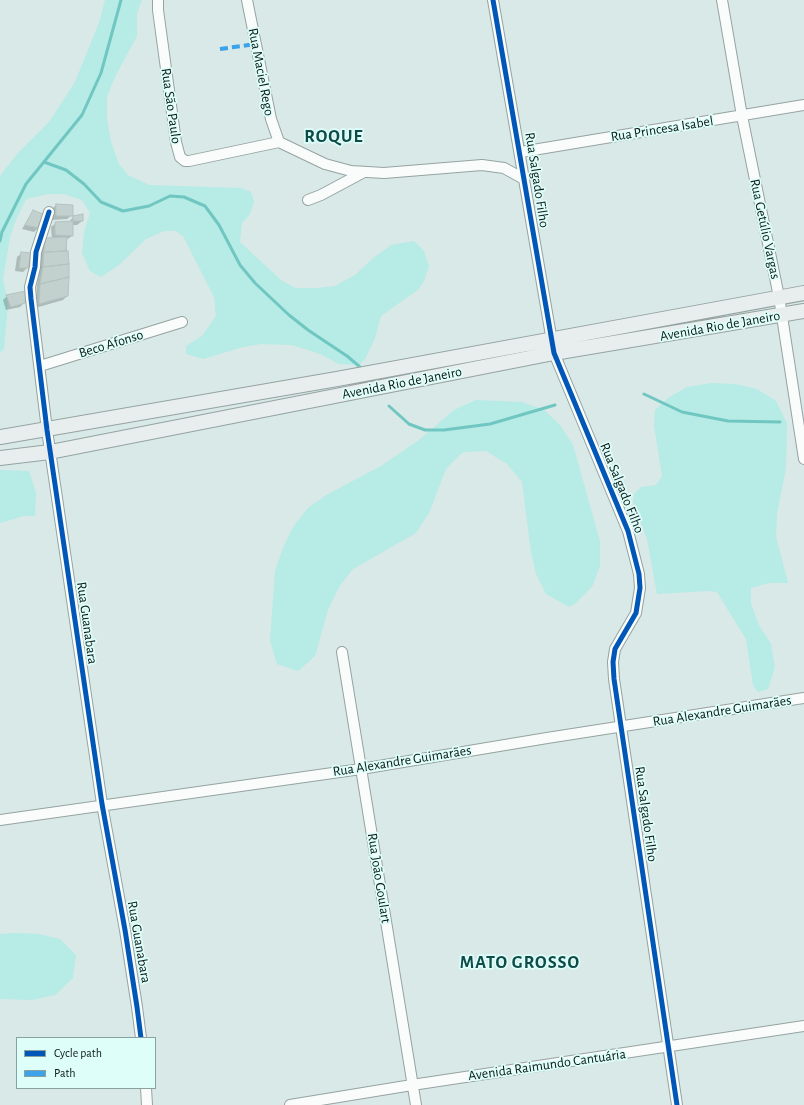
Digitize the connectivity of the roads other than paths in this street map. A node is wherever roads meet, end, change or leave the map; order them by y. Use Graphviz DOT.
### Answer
graph roads {
  1 [pos="158,0"];
  2 [pos="247,0"];
  3 [pos="493,0"];
  4 [pos="722,0"];
  5 [pos="804,105"];
  6 [pos="742,116"];
  7 [pos="279,142"];
  8 [pos="521,152"];
  9 [pos="364,172"];
  10 [pos="524,179"];
  11 [pos="308,200"];
  12 [pos="49,212"];
  13 [pos="804,293"];
  14 [pos="779,297"];
  15 [pos="804,311"];
  16 [pos="782,315"];
  17 [pos="182,322"];
  18 [pos="552,339"];
  19 [pos="554,353"];
  20 [pos="40,366"];
  21 [pos="47,430"];
  22 [pos="0,437"];
  23 [pos="50,452"];
  24 [pos="0,458"];
  25 [pos="804,459"];
  26 [pos="342,652"];
  27 [pos="804,698"];
  28 [pos="621,727"];
  29 [pos="361,769"];
  30 [pos="102,804"];
  31 [pos="0,820"];
  32 [pos="804,1026"];
  33 [pos="141,1037"];
  34 [pos="668,1047"];
  35 [pos="412,1085"];
  36 [pos="146,1089"];
  37 [pos="147,1105"];
  38 [pos="290,1105"];
  39 [pos="416,1105"];
  40 [pos="677,1105"];
  1 -- 7 [label="street, Rua São Paulo"];
  2 -- 7 [label="street, Rua Maciel Rego"];
  3 -- 8 [label="street, Rua Salgado Filho"];
  4 -- 6 [label="street, Rua Getúlio Vargas"];
  5 -- 6 [label="street, Rua Princesa Isabel"];
  6 -- 8 [label="street, Rua Princesa Isabel"];
  6 -- 14 [label="street, Rua Getúlio Vargas"];
  7 -- 9 [label="street"];
  8 -- 10 [label="street, Rua Salgado Filho"];
  9 -- 10 [label="street"];
  9 -- 11 [label="street"];
  10 -- 18 [label="street, Rua Salgado Filho"];
  12 -- 20 [label="street, Rua Guanabara"];
  13 -- 14 [label="main road, Avenida Rio de Janeiro"];
  14 -- 16 [label="street, Rua Getúlio Vargas"];
  14 -- 18 [label="main road, Avenida Rio de Janeiro"];
  15 -- 16 [label="main road, Avenida Rio de Janeiro"];
  16 -- 19 [label="main road, Avenida Rio de Janeiro"];
  16 -- 25 [label="street, Rua Getúlio Vargas"];
  17 -- 20 [label="street, Beco Afonso"];
  18 -- 19 [label="street, Rua Salgado Filho"];
  18 -- 21 [label="main road, Avenida Rio de Janeiro"];
  19 -- 23 [label="main road, Avenida Rio de Janeiro"];
  19 -- 28 [label="street, Rua Salgado Filho"];
  20 -- 21 [label="street, Rua Guanabara"];
  21 -- 22 [label="main road, Avenida Rio de Janeiro"];
  21 -- 23 [label="street, Rua Guanabara"];
  23 -- 24 [label="main road, Avenida Rio de Janeiro"];
  23 -- 30 [label="street, Rua Guanabara"];
  26 -- 29 [label="street, Rua João Goulart"];
  27 -- 28 [label="street, Rua Alexandre Guimarães"];
  28 -- 29 [label="street, Rua Alexandre Guimarães"];
  28 -- 34 [label="street, Rua Salgado Filho"];
  29 -- 30 [label="street, Rua Alexandre Guimarães"];
  29 -- 35 [label="street, Rua João Goulart"];
  30 -- 31 [label="street, Rua Alexandre Guimarães"];
  30 -- 33 [label="street, Rua Guanabara"];
  32 -- 34 [label="street, Avenida Raimundo Cantuária"];
  34 -- 35 [label="street, Avenida Raimundo Cantuária"];
  34 -- 40 [label="street, Rua Salgado Filho"];
  35 -- 38 [label="street, Avenida Raimundo Cantuária"];
  35 -- 39 [label="street, Rua João Goulart"];
  36 -- 37 [label="street"];
}
